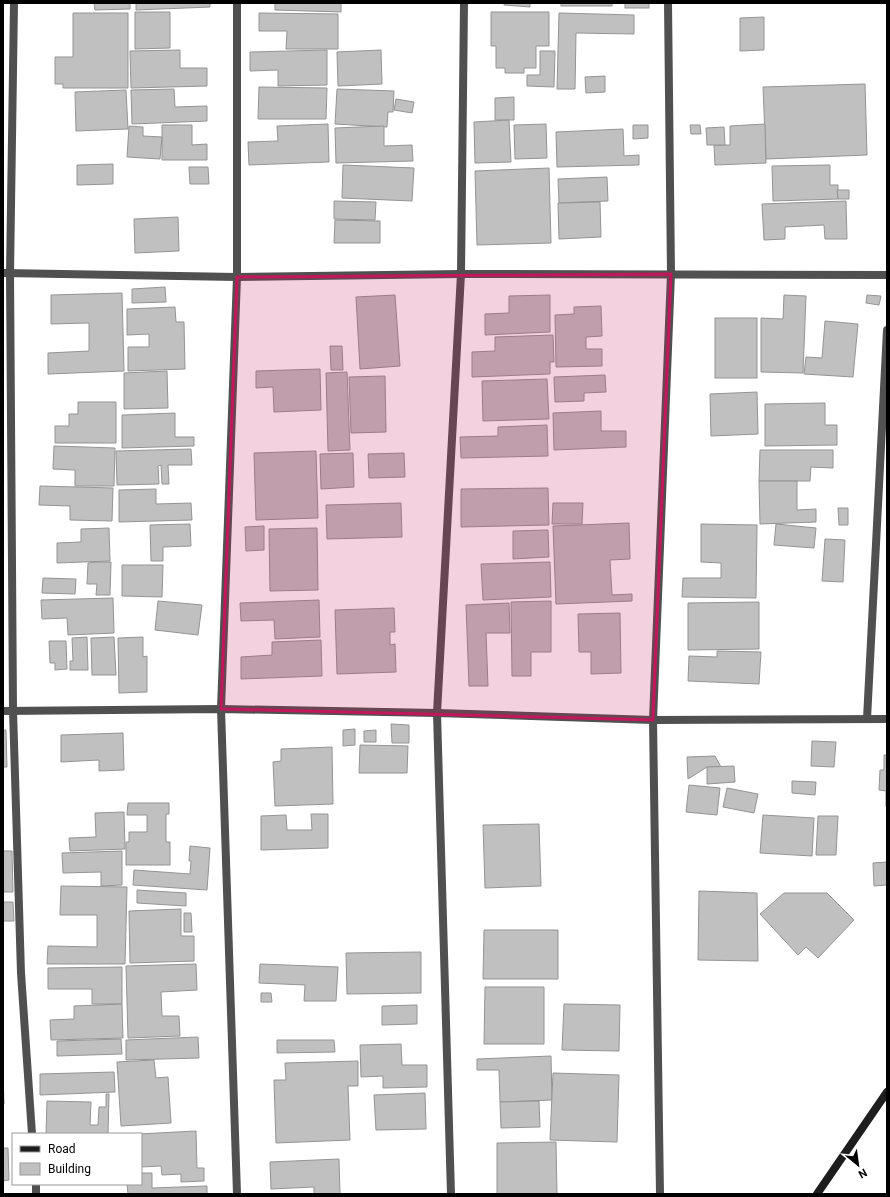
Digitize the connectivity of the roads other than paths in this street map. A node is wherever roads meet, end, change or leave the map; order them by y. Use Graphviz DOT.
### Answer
graph roads {
  1 [pos="14,3"];
  2 [pos="236,3"];
  3 [pos="464,3"];
  4 [pos="668,3"];
  5 [pos="7,273"];
  6 [pos="461,274"];
  7 [pos="671,274"];
  8 [pos="887,275"];
  9 [pos="237,277"];
  10 [pos="887,330"];
  11 [pos="221,709"];
  12 [pos="13,710"];
  13 [pos="3,711"];
  14 [pos="436,713"];
  15 [pos="867,719"];
  16 [pos="887,719"];
  17 [pos="653,720"];
  18 [pos="887,1092"];
  19 [pos="32,1133"];
  20 [pos="237,1194"];
  21 [pos="451,1194"];
  22 [pos="660,1194"];
  23 [pos="817,1194"];
  1 -- 5 [label="street"];
  2 -- 9 [label="street"];
  3 -- 6 [label="street"];
  4 -- 7 [label="street"];
  5 -- 9 [label="street"];
  5 -- 12 [label="street"];
  6 -- 7 [label="street"];
  6 -- 9 [label="street"];
  6 -- 14 [label="street"];
  7 -- 8 [label="street"];
  7 -- 17 [label="street"];
  9 -- 11 [label="street"];
  10 -- 15 [label="street"];
  11 -- 12 [label="street"];
  11 -- 14 [label="street"];
  11 -- 20 [label="street"];
  12 -- 13 [label="street"];
  12 -- 19 [label="street"];
  14 -- 17 [label="street"];
  14 -- 21 [label="street"];
  15 -- 16 [label="street"];
  15 -- 17 [label="street"];
  17 -- 22 [label="street"];
  18 -- 23 [label="main road"];
}
